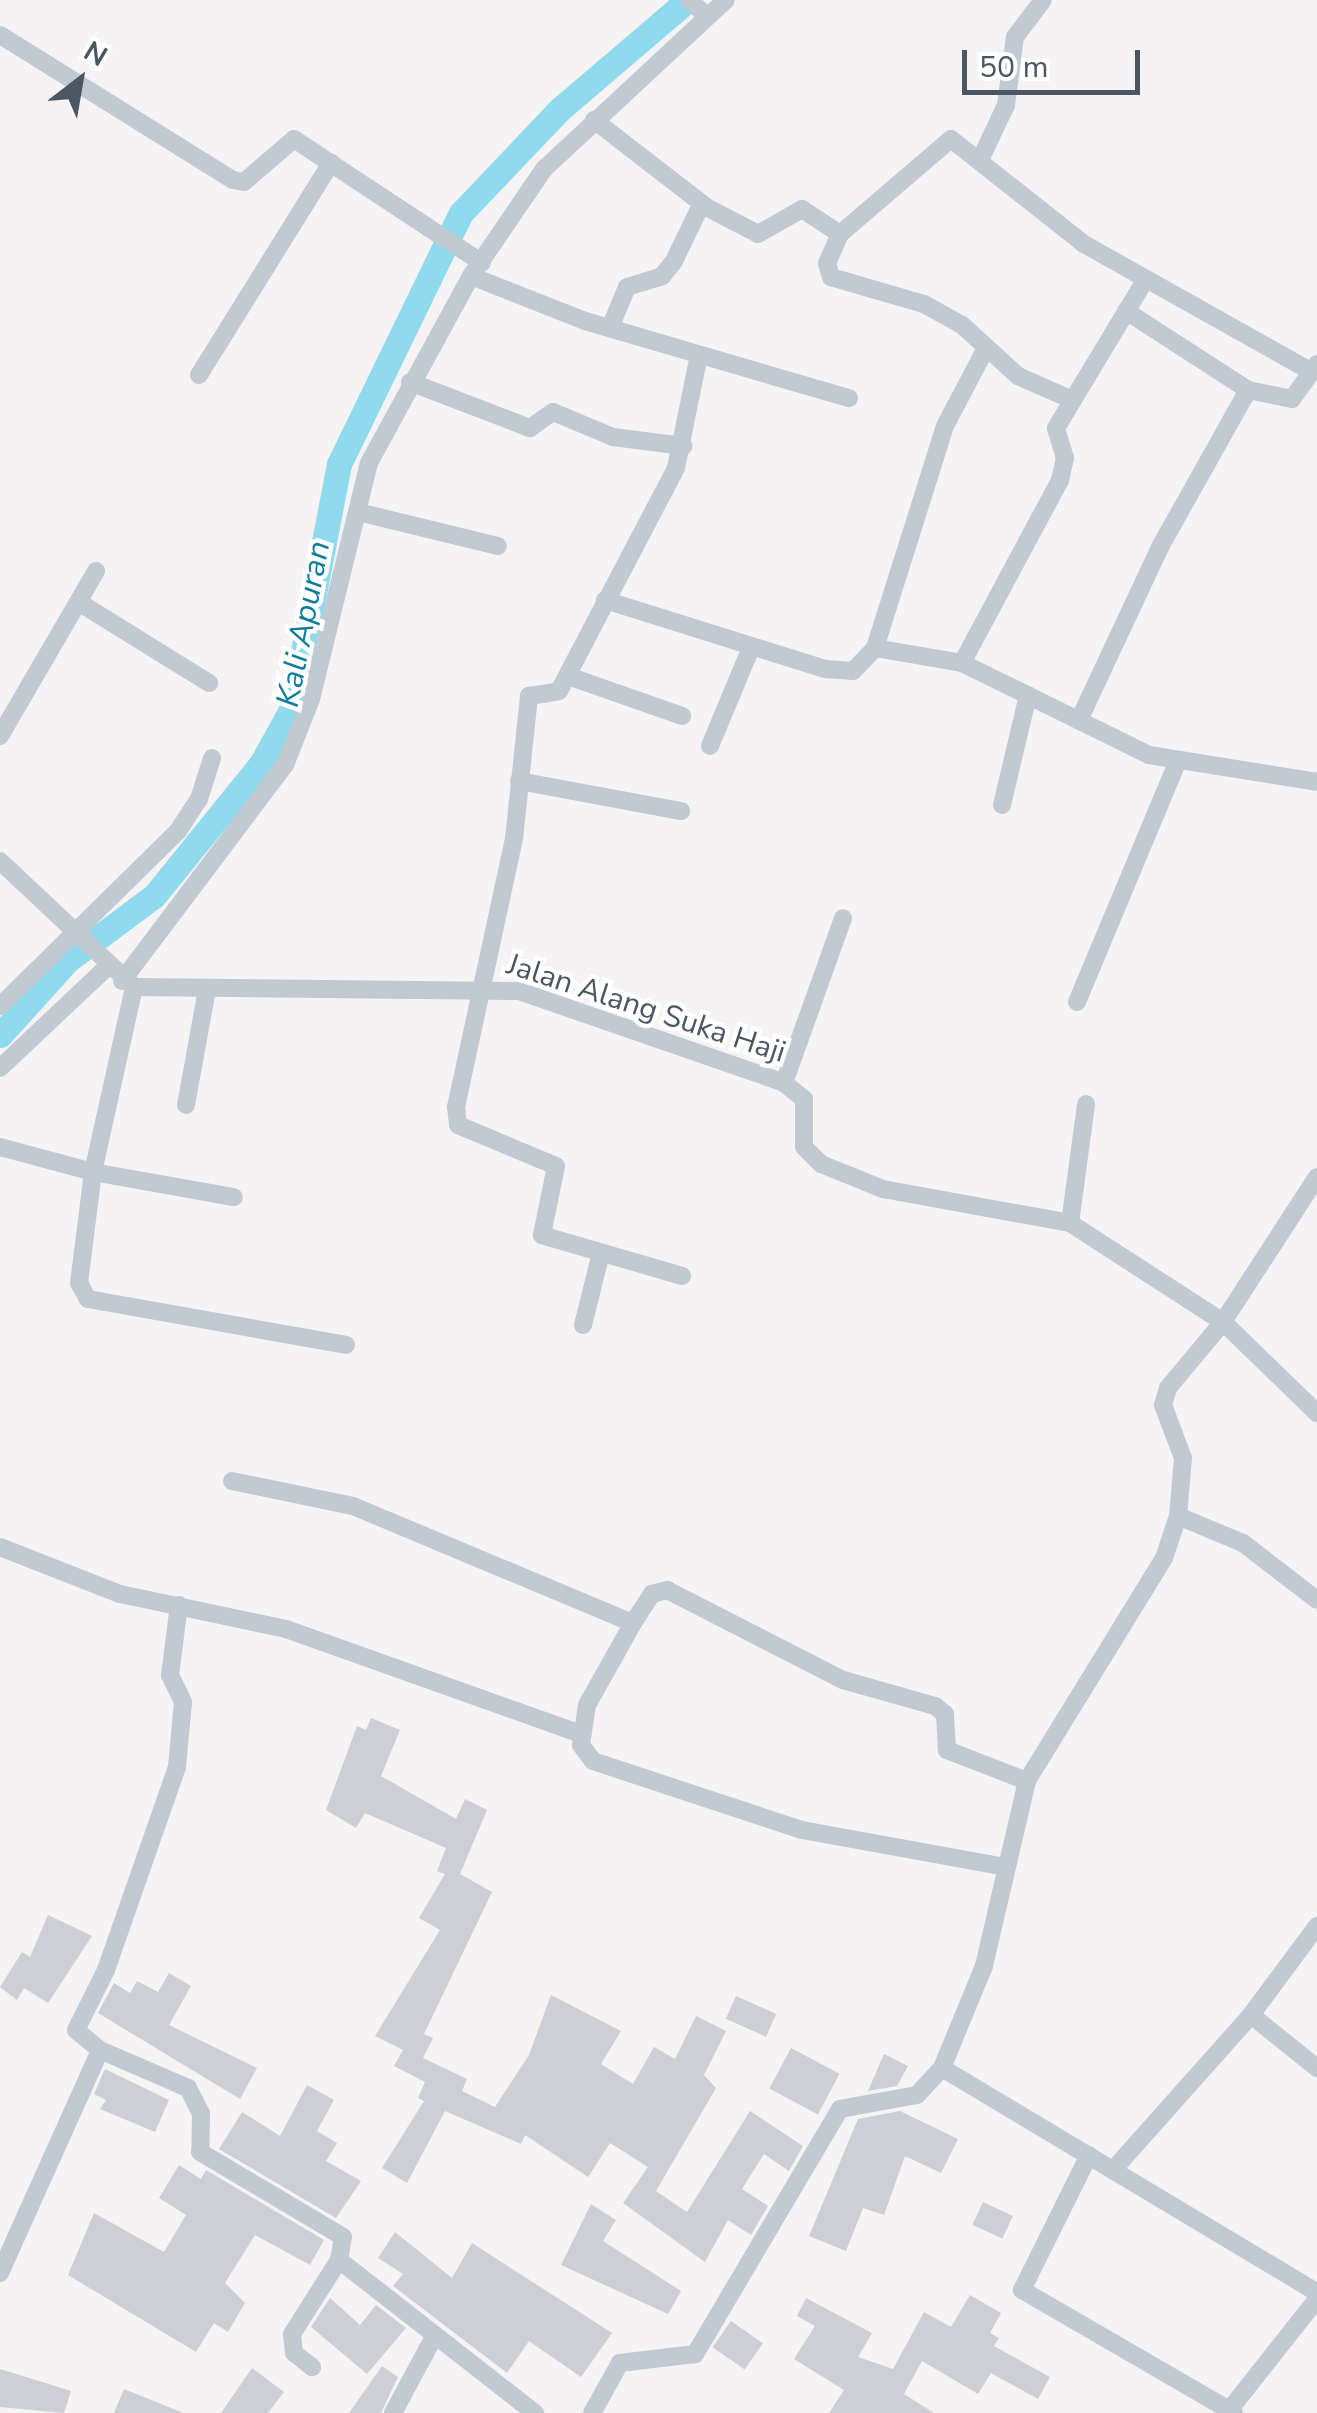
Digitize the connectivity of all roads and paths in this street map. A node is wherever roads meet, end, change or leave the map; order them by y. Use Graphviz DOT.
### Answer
graph roads {
  1 [pos="726,0"];
  2 [pos="1043,0"];
  3 [pos="698,8"];
  4 [pos="0,35"];
  5 [pos="594,120"];
  6 [pos="980,160"];
  7 [pos="331,163"];
  8 [pos="702,204"];
  9 [pos="840,234"];
  10 [pos="474,264"];
  11 [pos="1144,282"];
  12 [pos="1126,311"];
  13 [pos="610,328"];
  14 [pos="986,348"];
  15 [pos="698,355"];
  16 [pos="1315,368"];
  17 [pos="199,375"];
  18 [pos="410,382"];
  19 [pos="1248,390"];
  20 [pos="849,398"];
  21 [pos="1070,399"];
  22 [pos="683,446"];
  23 [pos="358,512"];
  24 [pos="498,546"];
  25 [pos="96,571"];
  26 [pos="605,600"];
  27 [pos="80,603"];
  28 [pos="875,648"];
  29 [pos="750,650"];
  30 [pos="962,663"];
  31 [pos="568,676"];
  32 [pos="209,684"];
  33 [pos="1028,694"];
  34 [pos="682,716"];
  35 [pos="1080,718"];
  36 [pos="0,736"];
  37 [pos="710,746"];
  38 [pos="212,758"];
  39 [pos="1178,764"];
  40 [pos="519,781"];
  41 [pos="1317,782"];
  42 [pos="1002,806"];
  43 [pos="681,811"];
  44 [pos="0,861"];
  45 [pos="843,918"];
  46 [pos="78,938"];
  47 [pos="103,964"];
  48 [pos="128,984"];
  49 [pos="479,984"];
  50 [pos="207,988"];
  51 [pos="1077,1002"];
  52 [pos="0,1006"];
  53 [pos="0,1068"];
  54 [pos="784,1083"];
  55 [pos="1086,1104"];
  56 [pos="186,1106"];
  57 [pos="0,1147"];
  58 [pos="93,1172"];
  59 [pos="1317,1178"];
  60 [pos="234,1197"];
  61 [pos="1070,1223"];
  62 [pos="601,1253"];
  63 [pos="682,1276"];
  64 [pos="1223,1322"];
  65 [pos="583,1325"];
  66 [pos="346,1345"];
  67 [pos="1317,1413"];
  68 [pos="232,1481"];
  69 [pos="1178,1516"];
  70 [pos="0,1547"];
  71 [pos="1317,1600"];
  72 [pos="179,1605"];
  73 [pos="633,1623"];
  74 [pos="581,1734"];
  75 [pos="1027,1780"];
  76 [pos="1006,1867"];
  77 [pos="1317,1926"];
  78 [pos="1251,2016"];
  79 [pos="100,2050"];
  80 [pos="942,2068"];
  81 [pos="1317,2068"];
  82 [pos="1088,2155"];
  83 [pos="1113,2170"];
  84 [pos="339,2260"];
  85 [pos="0,2273"];
  86 [pos="1317,2296"];
  87 [pos="434,2337"];
  88 [pos="312,2367"];
  89 [pos="1230,2412"];
  90 [pos="393,2413"];
  91 [pos="535,2413"];
  92 [pos="592,2413"];
  1 -- 3 [label="street"];
  2 -- 6 [label="street"];
  3 -- 5 [label="street"];
  4 -- 7 [label="street"];
  5 -- 8 [label="street"];
  5 -- 10 [label="street"];
  6 -- 9 [label="street"];
  6 -- 11 [label="street"];
  7 -- 10 [label="street"];
  7 -- 17 [label="street"];
  8 -- 9 [label="street"];
  8 -- 13 [label="street"];
  9 -- 14 [label="street"];
  10 -- 13 [label="street"];
  10 -- 18 [label="street"];
  11 -- 12 [label="street"];
  11 -- 16 [label="street"];
  12 -- 19 [label="street"];
  12 -- 21 [label="street"];
  13 -- 15 [label="street"];
  14 -- 21 [label="street"];
  14 -- 28 [label="street"];
  15 -- 20 [label="street"];
  15 -- 22 [label="street"];
  16 -- 19 [label="street"];
  18 -- 22 [label="street"];
  18 -- 23 [label="street"];
  19 -- 35 [label="street"];
  21 -- 30 [label="street"];
  22 -- 26 [label="street"];
  23 -- 24 [label="street"];
  23 -- 48 [label="street"];
  25 -- 27 [label="street"];
  26 -- 29 [label="street"];
  26 -- 31 [label="street"];
  27 -- 32 [label="street"];
  27 -- 36 [label="street"];
  28 -- 29 [label="street"];
  28 -- 30 [label="street"];
  29 -- 37 [label="street"];
  30 -- 33 [label="street"];
  31 -- 34 [label="street"];
  31 -- 40 [label="street"];
  33 -- 35 [label="street"];
  33 -- 42 [label="street"];
  35 -- 39 [label="street"];
  38 -- 46 [label="street"];
  39 -- 41 [label="street"];
  39 -- 51 [label="street"];
  40 -- 43 [label="street"];
  40 -- 49 [label="street"];
  44 -- 46 [label="street"];
  45 -- 54 [label="street"];
  46 -- 47 [label="street"];
  46 -- 52 [label="street"];
  47 -- 48 [label="street"];
  47 -- 53 [label="street"];
  48 -- 50 [label="street, Jalan Alang Suka Haji"];
  48 -- 58 [label="street"];
  49 -- 50 [label="street, Jalan Alang Suka Haji"];
  49 -- 54 [label="street, Jalan Alang Suka Haji"];
  49 -- 62 [label="street"];
  50 -- 56 [label="street"];
  54 -- 61 [label="street, Jalan Alang Suka Haji"];
  55 -- 61 [label="street"];
  57 -- 58 [label="street"];
  58 -- 60 [label="street"];
  58 -- 66 [label="street"];
  59 -- 64 [label="street"];
  61 -- 64 [label="street, Jalan Alang Suka Haji"];
  62 -- 63 [label="street"];
  62 -- 65 [label="street"];
  64 -- 67 [label="street, Jalan Alang Suka Haji"];
  64 -- 69 [label="street"];
  68 -- 73 [label="street"];
  69 -- 71 [label="street"];
  69 -- 75 [label="street"];
  70 -- 72 [label="street"];
  72 -- 74 [label="street"];
  72 -- 79 [label="street"];
  73 -- 74 [label="street"];
  73 -- 75 [label="street"];
  74 -- 76 [label="street"];
  75 -- 76 [label="street"];
  76 -- 80 [label="street"];
  77 -- 78 [label="street"];
  78 -- 81 [label="street"];
  78 -- 83 [label="street"];
  79 -- 84 [label="street"];
  79 -- 85 [label="street"];
  80 -- 82 [label="street"];
  80 -- 92 [label="street"];
  82 -- 83 [label="street"];
  82 -- 89 [label="street"];
  83 -- 86 [label="street"];
  84 -- 87 [label="street"];
  84 -- 88 [label="street"];
  86 -- 89 [label="street"];
  87 -- 90 [label="street"];
  87 -- 91 [label="street"];
}
